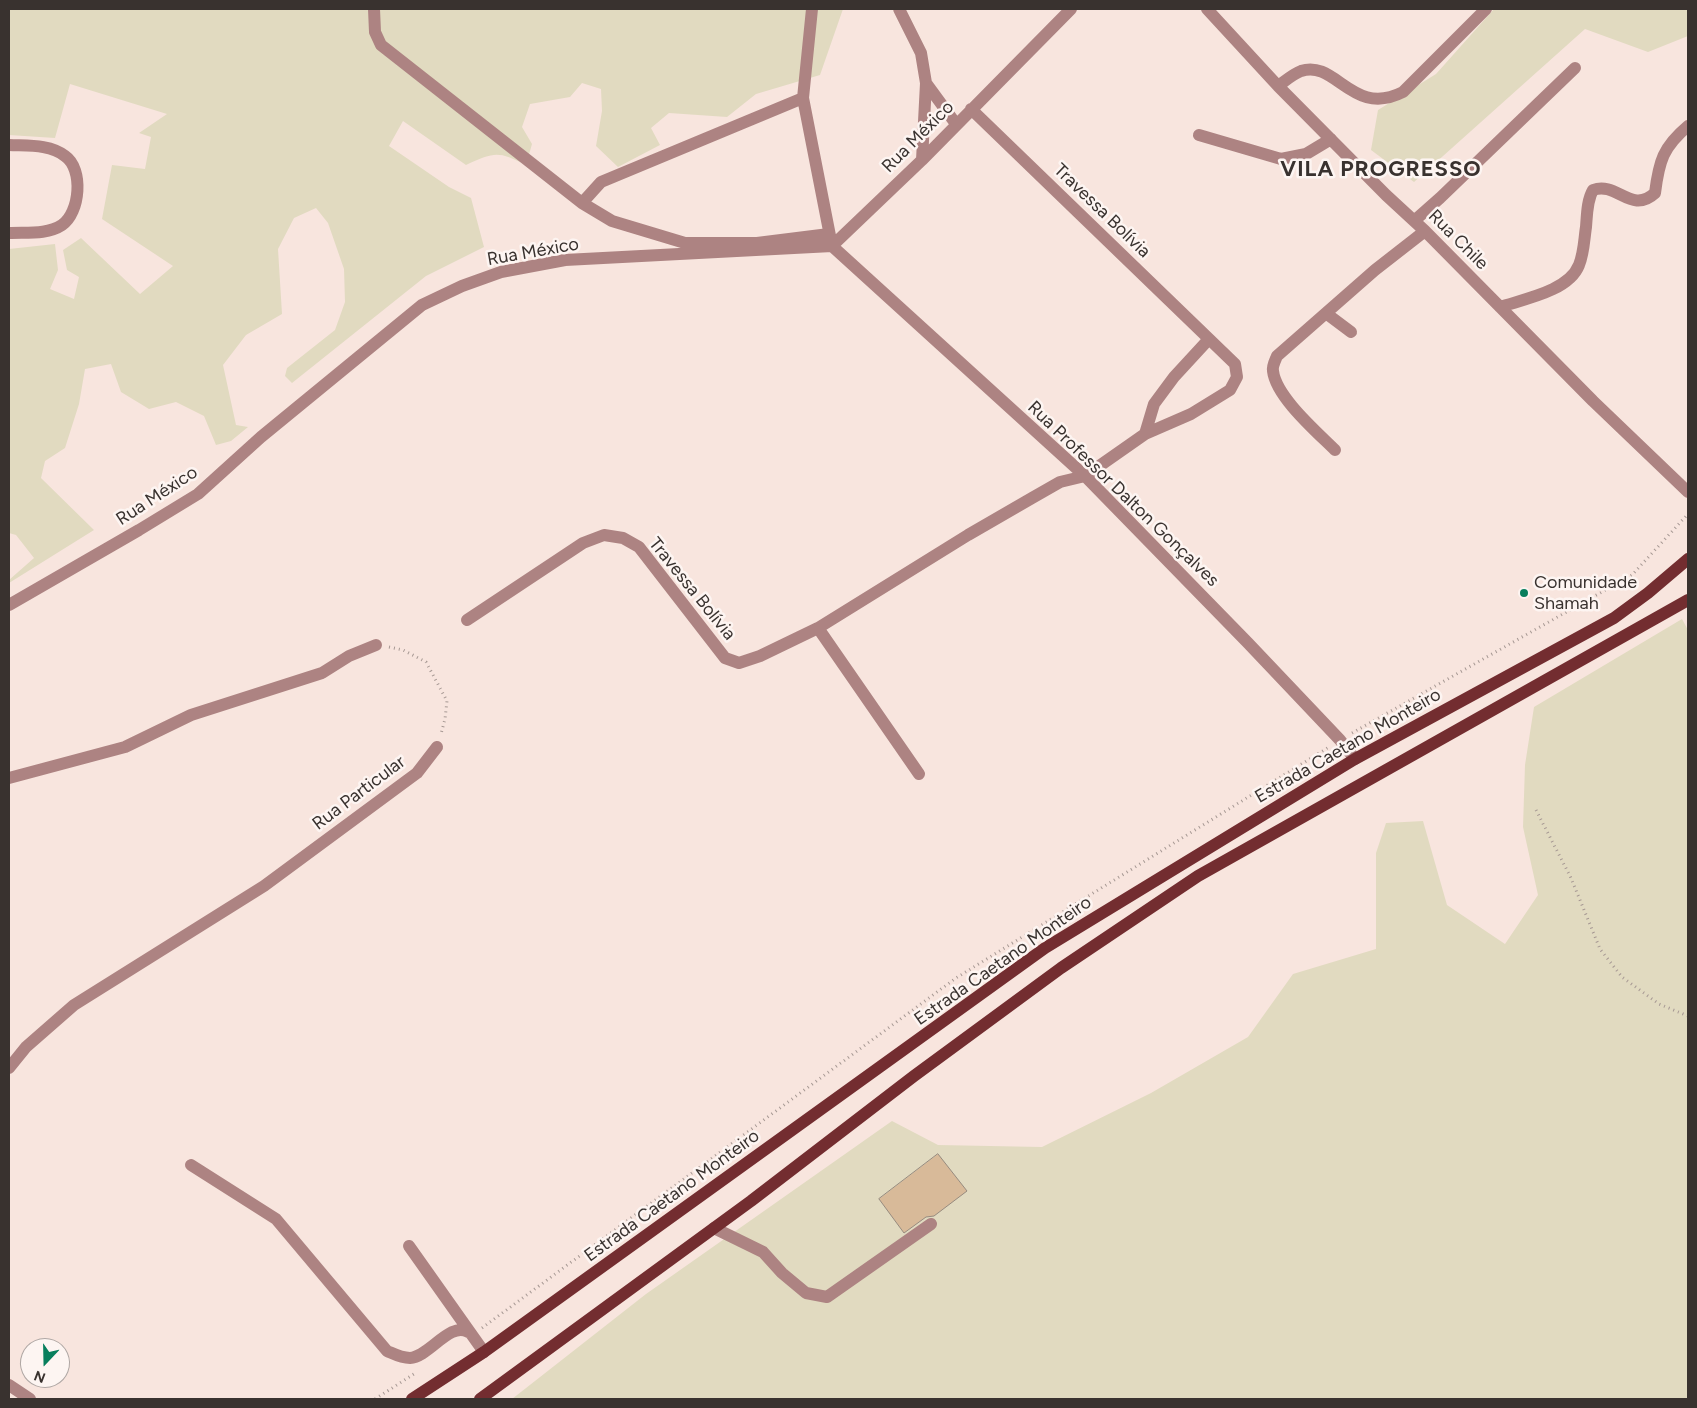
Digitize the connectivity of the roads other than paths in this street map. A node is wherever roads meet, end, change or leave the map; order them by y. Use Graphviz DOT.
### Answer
graph roads {
  1 [pos="374,9"];
  2 [pos="812,9"];
  3 [pos="899,9"];
  4 [pos="1071,9"];
  5 [pos="1207,9"];
  6 [pos="1486,9"];
  7 [pos="1575,68"];
  8 [pos="926,83"];
  9 [pos="1278,86"];
  10 [pos="803,98"];
  11 [pos="971,110"];
  12 [pos="956,124"];
  13 [pos="1688,126"];
  14 [pos="1199,135"];
  15 [pos="1330,139"];
  16 [pos="9,145"];
  17 [pos="922,160"];
  18 [pos="582,203"];
  19 [pos="1414,221"];
  20 [pos="1425,231"];
  21 [pos="9,233"];
  22 [pos="830,240"];
  23 [pos="1500,307"];
  24 [pos="1326,314"];
  25 [pos="1351,332"];
  26 [pos="1209,339"];
  27 [pos="1146,434"];
  28 [pos="1335,450"];
  29 [pos="1085,476"];
  30 [pos="1688,492"];
  31 [pos="1688,559"];
  32 [pos="1688,600"];
  33 [pos="9,605"];
  34 [pos="467,620"];
  35 [pos="818,628"];
  36 [pos="376,645"];
  37 [pos="437,747"];
  38 [pos="1355,759"];
  39 [pos="919,774"];
  40 [pos="9,778"];
  41 [pos="9,1068"];
  42 [pos="191,1165"];
  43 [pos="931,1224"];
  44 [pos="714,1228"];
  45 [pos="409,1246"];
  46 [pos="468,1332"];
  47 [pos="484,1352"];
  48 [pos="9,1385"];
  49 [pos="30,1399"];
  50 [pos="412,1399"];
  51 [pos="480,1399"];
  1 -- 18 [label="street"];
  2 -- 10 [label="street"];
  3 -- 8 [label="street"];
  4 -- 11 [label="street, Rua México"];
  5 -- 9 [label="street, Rua Chile"];
  6 -- 9 [label="street"];
  7 -- 19 [label="street"];
  8 -- 12 [label="street"];
  8 -- 17 [label="street"];
  9 -- 15 [label="street, Rua Chile"];
  10 -- 18 [label="street"];
  10 -- 22 [label="street"];
  11 -- 12 [label="street, Rua México"];
  11 -- 26 [label="street, Travessa Bolívia"];
  12 -- 17 [label="street, Rua México"];
  13 -- 23 [label="street"];
  14 -- 15 [label="street"];
  15 -- 19 [label="street, Rua Chile"];
  16 -- 21 [label="street"];
  17 -- 22 [label="street, Rua México"];
  18 -- 22 [label="street"];
  19 -- 20 [label="street, Rua Chile"];
  20 -- 23 [label="street, Rua Chile"];
  20 -- 24 [label="street"];
  22 -- 29 [label="street, Rua Professor Dalton Gonçalves"];
  22 -- 33 [label="street, Rua México"];
  23 -- 30 [label="street, Rua Chile"];
  24 -- 25 [label="street"];
  24 -- 28 [label="street"];
  26 -- 27 [label="street"];
  26 -- 27 [label="street, Travessa Bolívia"];
  27 -- 29 [label="street, Travessa Bolívia"];
  29 -- 35 [label="street, Travessa Bolívia"];
  29 -- 38 [label="street, Rua Professor Dalton Gonçalves"];
  31 -- 38 [label="main road, Estrada Caetano Monteiro"];
  32 -- 44 [label="main road"];
  34 -- 35 [label="street, Travessa Bolívia"];
  35 -- 39 [label="street"];
  36 -- 40 [label="street"];
  37 -- 41 [label="street, Rua Particular"];
  38 -- 47 [label="main road, Estrada Caetano Monteiro"];
  42 -- 46 [label="street"];
  43 -- 44 [label="street"];
  44 -- 51 [label="main road"];
  45 -- 46 [label="street"];
  46 -- 47 [label="street"];
  47 -- 50 [label="main road, Estrada Caetano Monteiro"];
  48 -- 49 [label="street"];
}
